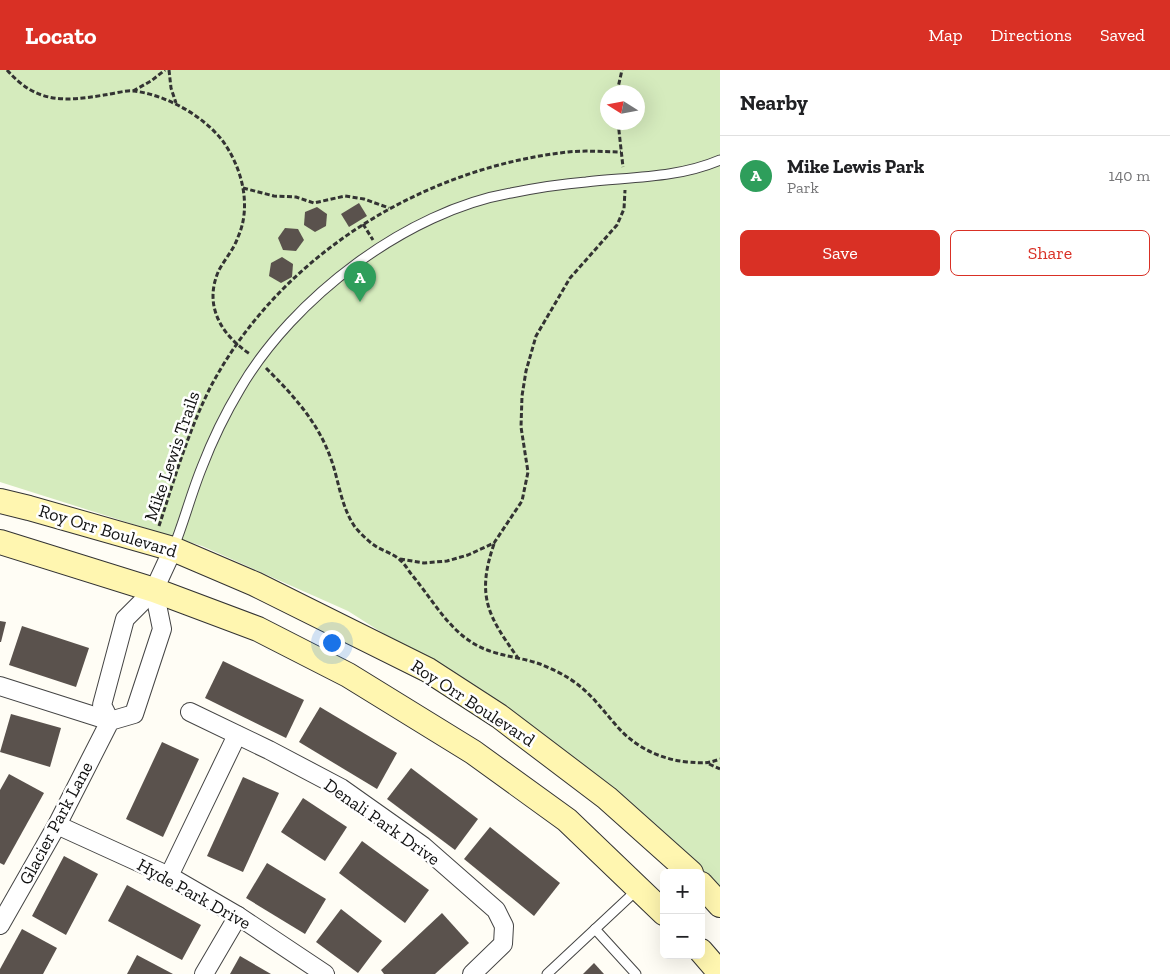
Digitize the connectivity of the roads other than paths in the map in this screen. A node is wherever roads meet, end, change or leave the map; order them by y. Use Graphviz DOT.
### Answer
graph roads {
  1 [pos="720,160"];
  2 [pos="0,501"];
  3 [pos="0,542"];
  4 [pos="173,549"];
  5 [pos="154,590"];
  6 [pos="0,686"];
  7 [pos="190,712"];
  8 [pos="110,721"];
  9 [pos="238,735"];
  10 [pos="57,825"];
  11 [pos="686,869"];
  12 [pos="169,876"];
  13 [pos="705,888"];
  14 [pos="638,889"];
  15 [pos="720,905"];
  16 [pos="660,909"];
  17 [pos="238,916"];
  18 [pos="0,925"];
  19 [pos="595,928"];
  20 [pos="705,956"];
  21 [pos="720,973"];
  22 [pos="204,974"];
  23 [pos="325,974"];
  24 [pos="472,974"];
  25 [pos="548,974"];
  26 [pos="636,974"];
  1 -- 4 [label="lane"];
  2 -- 4 [label="main road, Roy Orr Boulevard"];
  3 -- 5 [label="main road"];
  4 -- 5 [label="street"];
  4 -- 11 [label="main road, Roy Orr Boulevard"];
  5 -- 8 [label="street"];
  5 -- 8 [label="street"];
  5 -- 14 [label="main road"];
  6 -- 8 [label="street"];
  7 -- 9 [label="street, Denali Park Drive"];
  8 -- 10 [label="street, Glacier Park Lane"];
  9 -- 12 [label="street"];
  9 -- 24 [label="street, Denali Park Drive"];
  10 -- 12 [label="street, Hyde Park Drive"];
  10 -- 18 [label="street, Glacier Park Lane"];
  12 -- 17 [label="street, Hyde Park Drive"];
  13 -- 15 [label="main road"];
  14 -- 16 [label="main road"];
  14 -- 19 [label="lane"];
  17 -- 22 [label="street"];
  17 -- 23 [label="street, Hyde Park Drive"];
  19 -- 25 [label="lane"];
  19 -- 26 [label="lane"];
  20 -- 21 [label="main road"];
}
